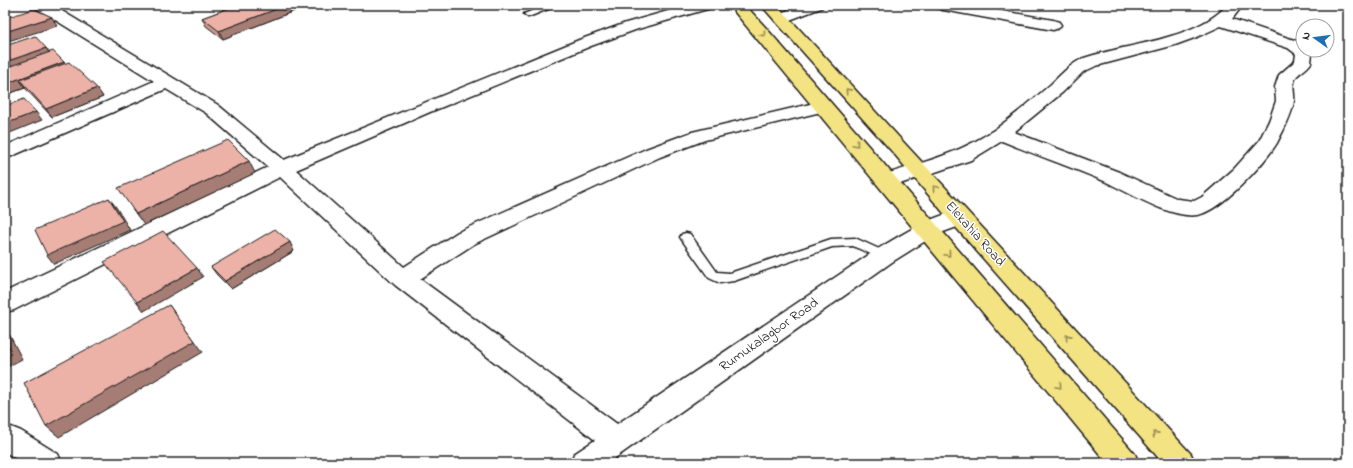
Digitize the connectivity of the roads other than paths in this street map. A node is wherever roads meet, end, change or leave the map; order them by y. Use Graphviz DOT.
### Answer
graph roads {
  1 [pos="41,5"];
  2 [pos="554,5"];
  3 [pos="706,5"];
  4 [pos="737,5"];
  5 [pos="816,5"];
  6 [pos="943,5"];
  7 [pos="1235,5"];
  8 [pos="775,12"];
  9 [pos="528,14"];
  10 [pos="1220,20"];
  11 [pos="1053,25"];
  12 [pos="168,82"];
  13 [pos="823,106"];
  14 [pos="1001,134"];
  15 [pos="5,153"];
  16 [pos="282,168"];
  17 [pos="919,170"];
  18 [pos="887,181"];
  19 [pos="960,218"];
  20 [pos="927,230"];
  21 [pos="686,237"];
  22 [pos="884,256"];
  23 [pos="403,279"];
  24 [pos="5,303"];
  25 [pos="11,440"];
  26 [pos="618,441"];
  27 [pos="48,463"];
  28 [pos="584,463"];
  29 [pos="1125,463"];
  30 [pos="1181,463"];
  1 -- 12 [label="street"];
  2 -- 9 [label="lane"];
  3 -- 16 [label="street"];
  4 -- 13 [label="main road, one-way"];
  5 -- 8 [label="street"];
  6 -- 11 [label="street"];
  7 -- 10 [label="street"];
  17 -- 8 [label="main road, Elekahia Road, one-way"];
  10 -- 14 [label="street"];
  10 -- 14 [label="street"];
  12 -- 15 [label="street"];
  12 -- 16 [label="street"];
  13 -- 18 [label="main road, one-way"];
  13 -- 23 [label="street"];
  14 -- 17 [label="street"];
  16 -- 23 [label="street"];
  16 -- 24 [label="street"];
  17 -- 18 [label="street"];
  19 -- 17 [label="main road, Elekahia Road, one-way"];
  18 -- 20 [label="main road"];
  19 -- 20 [label="street, Rumukalagbor Road"];
  30 -- 19 [label="main road, Elekahia Road, one-way"];
  20 -- 22 [label="street, Rumukalagbor Road"];
  20 -- 29 [label="main road, one-way"];
  21 -- 22 [label="lane"];
  22 -- 26 [label="street, Rumukalagbor Road"];
  23 -- 26 [label="street"];
  25 -- 27 [label="street"];
  26 -- 28 [label="street, Rumukalagbor Road"];
}
